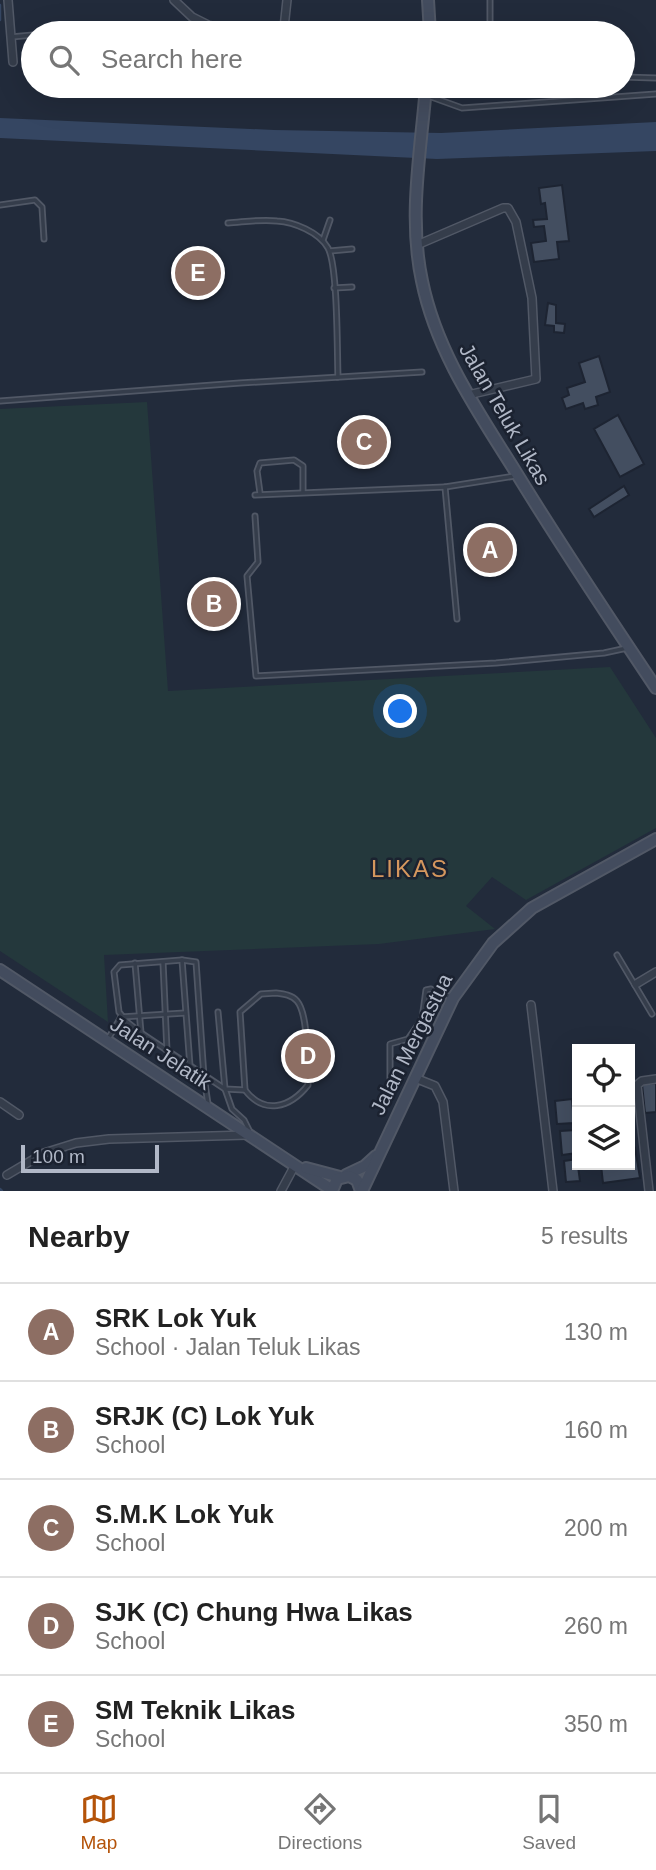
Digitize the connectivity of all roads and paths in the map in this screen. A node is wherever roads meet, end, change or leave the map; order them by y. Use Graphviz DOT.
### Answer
graph roads {
  1 [pos="8,0"];
  2 [pos="174,0"];
  3 [pos="287,0"];
  4 [pos="428,0"];
  5 [pos="490,0"];
  6 [pos="199,21"];
  7 [pos="285,21"];
  8 [pos="429,21"];
  9 [pos="490,21"];
  10 [pos="21,36"];
  11 [pos="11,37"];
  12 [pos="13,62"];
  13 [pos="635,77"];
  14 [pos="656,78"];
  15 [pos="656,94"];
  16 [pos="635,96"];
  17 [pos="425,98"];
  18 [pos="442,98"];
  19 [pos="601,98"];
  20 [pos="0,205"];
  21 [pos="330,220"];
  22 [pos="228,223"];
  23 [pos="44,239"];
  24 [pos="323,240"];
  25 [pos="417,245"];
  26 [pos="352,248"];
  27 [pos="330,251"];
  28 [pos="352,286"];
  29 [pos="334,288"];
  30 [pos="422,372"];
  31 [pos="338,377"];
  32 [pos="468,395"];
  33 [pos="0,401"];
  34 [pos="517,475"];
  35 [pos="445,487"];
  36 [pos="303,492"];
  37 [pos="255,516"];
  38 [pos="457,619"];
  39 [pos="629,648"];
  40 [pos="656,688"];
  41 [pos="656,839"];
  42 [pos="617,955"];
  43 [pos="182,960"];
  44 [pos="163,962"];
  45 [pos="135,963"];
  46 [pos="0,970"];
  47 [pos="656,972"];
  48 [pos="636,984"];
  49 [pos="453,998"];
  50 [pos="531,1005"];
  51 [pos="218,1012"];
  52 [pos="165,1013"];
  53 [pos="185,1013"];
  54 [pos="652,1014"];
  55 [pos="138,1015"];
  56 [pos="121,1017"];
  57 [pos="141,1033"];
  58 [pos="107,1041"];
  59 [pos="167,1051"];
  60 [pos="190,1066"];
  61 [pos="204,1077"];
  62 [pos="415,1077"];
  63 [pos="656,1079"];
  64 [pos="390,1084"];
  65 [pos="225,1089"];
  66 [pos="245,1090"];
  67 [pos="0,1102"];
  68 [pos="209,1108"];
  69 [pos="19,1115"];
  70 [pos="250,1135"];
  71 [pos="378,1154"];
  72 [pos="298,1166"];
  73 [pos="7,1175"];
  74 [pos="342,1177"];
  75 [pos="332,1190"];
  76 [pos="281,1191"];
  77 [pos="361,1191"];
  78 [pos="454,1191"];
  79 [pos="553,1191"];
  80 [pos="649,1191"];
  1 -- 11 [label="street"];
  2 -- 6 [label="street"];
  3 -- 7 [label="street"];
  4 -- 8 [label="street"];
  5 -- 9 [label="lane"];
  10 -- 11 [label="lane"];
  11 -- 12 [label="street"];
  13 -- 14 [label="lane"];
  15 -- 16 [label="lane"];
  17 -- 25 [label="street, Jalan Teluk Likas"];
  18 -- 19 [label="lane"];
  20 -- 23 [label="lane"];
  21 -- 24 [label="lane"];
  22 -- 24 [label="lane"];
  24 -- 27 [label="lane"];
  25 -- 32 [label="street, Jalan Teluk Likas"];
  25 -- 32 [label="street"];
  26 -- 27 [label="lane"];
  27 -- 29 [label="lane"];
  28 -- 29 [label="lane"];
  29 -- 31 [label="lane"];
  30 -- 31 [label="lane"];
  31 -- 33 [label="lane"];
  32 -- 34 [label="street, Jalan Teluk Likas"];
  34 -- 35 [label="lane"];
  34 -- 39 [label="street, Jalan Teluk Likas"];
  35 -- 36 [label="lane"];
  35 -- 38 [label="lane"];
  36 -- 36 [label="lane"];
  37 -- 39 [label="lane"];
  39 -- 40 [label="street, Jalan Teluk Likas"];
  41 -- 49 [label="street, Jalan Mergastua"];
  42 -- 48 [label="lane"];
  43 -- 44 [label="lane"];
  43 -- 53 [label="lane"];
  43 -- 61 [label="lane"];
  44 -- 45 [label="lane"];
  44 -- 52 [label="lane"];
  45 -- 55 [label="lane"];
  45 -- 56 [label="lane"];
  46 -- 58 [label="street, Jalan Jelatik"];
  47 -- 48 [label="street"];
  48 -- 54 [label="lane"];
  49 -- 62 [label="street, Jalan Mergastua"];
  49 -- 64 [label="lane"];
  50 -- 79 [label="street"];
  51 -- 65 [label="lane"];
  52 -- 53 [label="lane"];
  52 -- 55 [label="lane"];
  52 -- 59 [label="lane"];
  53 -- 60 [label="lane"];
  55 -- 56 [label="lane"];
  55 -- 57 [label="lane"];
  56 -- 57 [label="lane"];
  56 -- 58 [label="lane"];
  57 -- 59 [label="lane"];
  58 -- 68 [label="street, Jalan Jelatik"];
  59 -- 60 [label="lane"];
  60 -- 61 [label="lane"];
  61 -- 65 [label="lane"];
  61 -- 68 [label="lane"];
  62 -- 71 [label="street, Jalan Mergastua"];
  62 -- 78 [label="street"];
  63 -- 80 [label="street"];
  65 -- 66 [label="lane"];
  65 -- 70 [label="lane"];
  66 -- 66 [label="lane"];
  67 -- 69 [label="street"];
  68 -- 70 [label="street, Jalan Jelatik"];
  70 -- 72 [label="street, Jalan Jelatik"];
  70 -- 73 [label="street"];
  71 -- 74 [label="street"];
  71 -- 77 [label="street, Jalan Mergastua"];
  72 -- 74 [label="street, Jalan Jelatik"];
  72 -- 75 [label="street, Jalan Jelatik"];
  72 -- 76 [label="street"];
  74 -- 75 [label="street"];
  74 -- 77 [label="street"];
}
